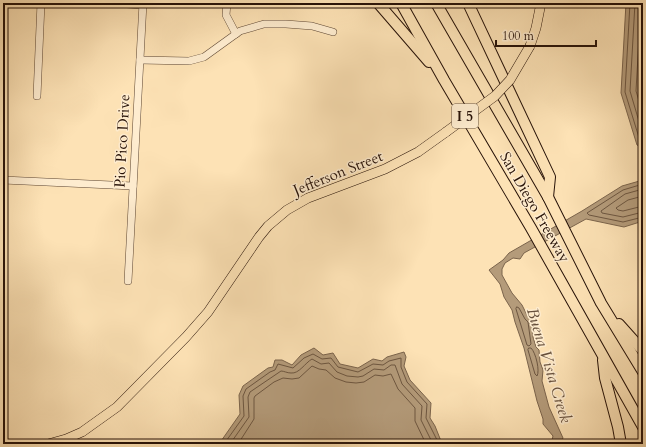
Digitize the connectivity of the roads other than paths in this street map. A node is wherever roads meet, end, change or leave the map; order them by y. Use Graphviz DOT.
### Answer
graph roads {
  1 [pos="41,3"];
  2 [pos="111,3"];
  3 [pos="227,3"];
  4 [pos="378,3"];
  5 [pos="401,3"];
  6 [pos="436,3"];
  7 [pos="468,3"];
  8 [pos="541,3"];
  9 [pos="143,4"];
  10 [pos="333,32"];
  11 [pos="236,34"];
  12 [pos="140,60"];
  13 [pos="444,80"];
  14 [pos="36,96"];
  15 [pos="3,180"];
  16 [pos="133,186"];
  17 [pos="548,197"];
  18 [pos="128,281"];
  19 [pos="601,303"];
  20 [pos="643,351"];
  21 [pos="603,356"];
  22 [pos="643,372"];
  23 [pos="643,427"];
  24 [pos="48,444"];
  25 [pos="621,444"];
  1 -- 14 [label="street"];
  2 -- 9 [label="street"];
  3 -- 11 [label="street"];
  4 -- 13 [label="highway"];
  5 -- 13 [label="highway, San Diego Freeway / I 5"];
  6 -- 17 [label="highway, San Diego Freeway / I 5"];
  7 -- 17 [label="highway"];
  8 -- 24 [label="main road, Jefferson Street, bridge"];
  9 -- 12 [label="street, Pio Pico Drive"];
  10 -- 11 [label="street"];
  11 -- 12 [label="street"];
  12 -- 16 [label="street, Pio Pico Drive"];
  13 -- 21 [label="highway, San Diego Freeway / I 5"];
  15 -- 16 [label="street"];
  16 -- 18 [label="street, Pio Pico Drive"];
  17 -- 19 [label="highway, San Diego Freeway / I 5"];
  19 -- 20 [label="highway"];
  19 -- 22 [label="highway, San Diego Freeway / I 5"];
  21 -- 23 [label="highway, San Diego Freeway / I 5"];
  21 -- 25 [label="highway"];
}
